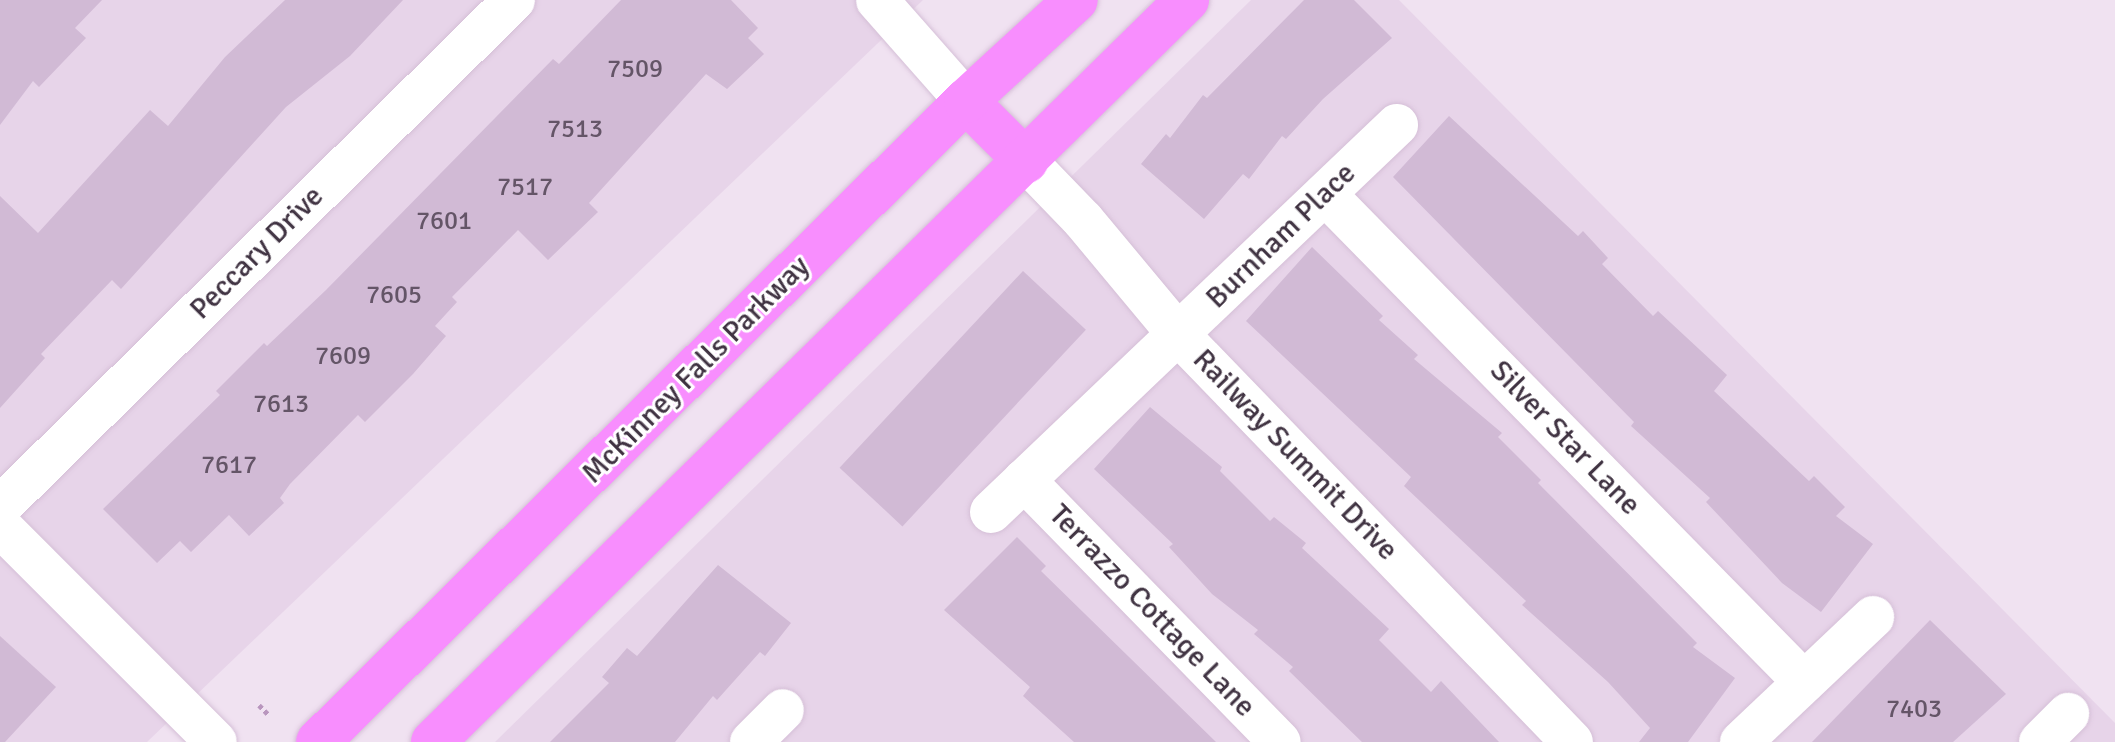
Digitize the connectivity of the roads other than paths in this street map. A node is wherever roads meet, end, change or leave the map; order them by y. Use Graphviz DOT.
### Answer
graph roads {
  1 [pos="514,0"];
  2 [pos="877,0"];
  3 [pos="1076,0"];
  4 [pos="1187,0"];
  5 [pos="966,101"];
  6 [pos="1397,125"];
  7 [pos="1026,161"];
  8 [pos="1325,194"];
  9 [pos="1178,334"];
  10 [pos="1024,480"];
  11 [pos="0,507"];
  12 [pos="991,512"];
  13 [pos="0,526"];
  14 [pos="1873,617"];
  15 [pos="1804,682"];
  16 [pos="783,710"];
  17 [pos="216,742"];
  18 [pos="318,742"];
  19 [pos="433,742"];
  20 [pos="751,742"];
  21 [pos="1280,742"];
  22 [pos="1572,742"];
  23 [pos="1741,742"];
  1 -- 11 [label="street, Peccary Drive"];
  2 -- 5 [label="street"];
  3 -- 5 [label="main road, McKinney Falls Parkway"];
  4 -- 7 [label="main road"];
  5 -- 7 [label="main road"];
  5 -- 18 [label="main road, McKinney Falls Parkway"];
  6 -- 8 [label="street, Burnham Place"];
  7 -- 9 [label="street, Railway Summit Drive"];
  7 -- 19 [label="main road"];
  8 -- 9 [label="street, Burnham Place"];
  8 -- 15 [label="street, Silver Star Lane"];
  9 -- 10 [label="street, Burnham Place"];
  9 -- 22 [label="street, Railway Summit Drive"];
  10 -- 12 [label="street, Burnham Place"];
  10 -- 21 [label="street, Terrazzo Cottage Lane"];
  13 -- 17 [label="street"];
  14 -- 15 [label="street"];
  15 -- 23 [label="street"];
  16 -- 20 [label="street"];
}
